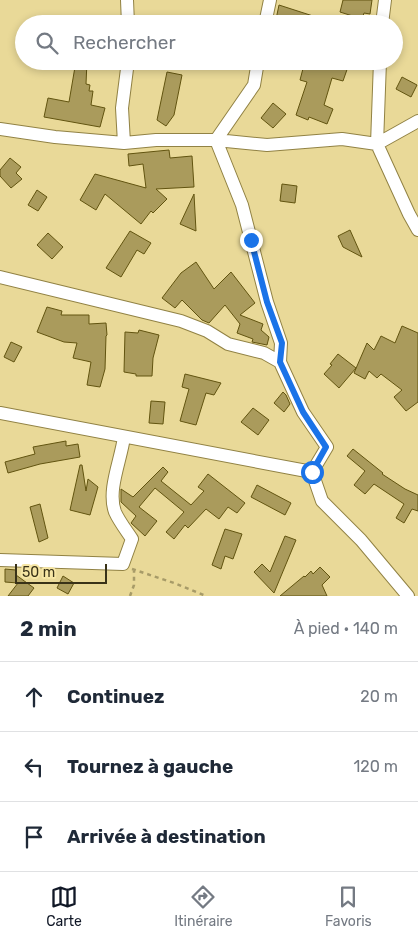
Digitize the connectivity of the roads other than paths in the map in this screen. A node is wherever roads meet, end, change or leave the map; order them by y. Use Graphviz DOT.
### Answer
graph roads {
  1 [pos="127,0"];
  2 [pos="270,0"];
  3 [pos="385,0"];
  4 [pos="128,15"];
  5 [pos="267,15"];
  6 [pos="383,15"];
  7 [pos="127,70"];
  8 [pos="256,70"];
  9 [pos="380,70"];
  10 [pos="418,121"];
  11 [pos="0,128"];
  12 [pos="216,140"];
  13 [pos="124,142"];
  14 [pos="377,144"];
  15 [pos="418,230"];
  16 [pos="0,277"];
  17 [pos="280,362"];
  18 [pos="0,413"];
  19 [pos="124,437"];
  20 [pos="312,472"];
  21 [pos="0,560"];
  22 [pos="408,596"];
  1 -- 4 [label="street"];
  2 -- 5 [label="street"];
  3 -- 6 [label="street"];
  7 -- 13 [label="street"];
  8 -- 12 [label="street"];
  9 -- 14 [label="street"];
  10 -- 14 [label="street"];
  11 -- 13 [label="street"];
  12 -- 13 [label="street"];
  12 -- 14 [label="street"];
  12 -- 17 [label="street"];
  14 -- 15 [label="street"];
  16 -- 17 [label="street"];
  17 -- 20 [label="street"];
  18 -- 19 [label="street"];
  19 -- 20 [label="street"];
  19 -- 21 [label="street"];
  20 -- 22 [label="street"];
}
